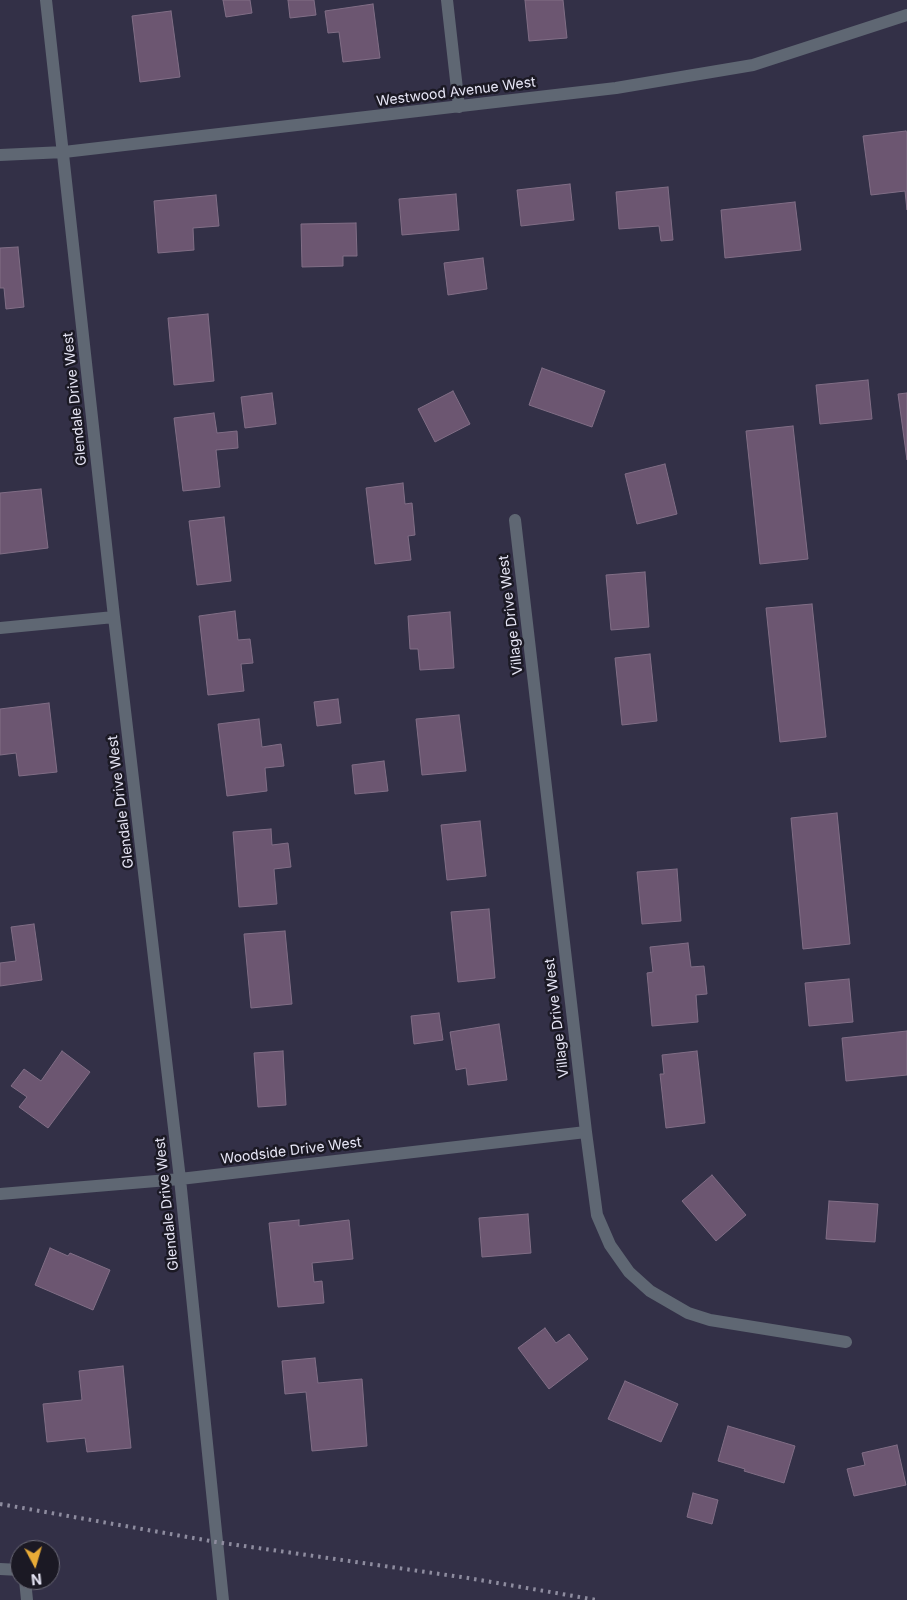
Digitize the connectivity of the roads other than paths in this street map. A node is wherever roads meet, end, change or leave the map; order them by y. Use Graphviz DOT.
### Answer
graph roads {
  1 [pos="46,0"];
  2 [pos="448,0"];
  3 [pos="907,16"];
  4 [pos="459,108"];
  5 [pos="64,152"];
  6 [pos="0,155"];
  7 [pos="515,520"];
  8 [pos="114,617"];
  9 [pos="0,628"];
  10 [pos="586,1132"];
  11 [pos="180,1179"];
  12 [pos="0,1194"];
  13 [pos="846,1342"];
  14 [pos="223,1600"];
  1 -- 5 [label="street, Glendale Drive West"];
  2 -- 4 [label="street"];
  3 -- 4 [label="street, Westwood Avenue West"];
  4 -- 5 [label="street, Westwood Avenue West"];
  5 -- 6 [label="street, Westwood Avenue West"];
  5 -- 8 [label="street, Glendale Drive West"];
  7 -- 10 [label="street, Village Drive West"];
  8 -- 9 [label="street"];
  8 -- 11 [label="street, Glendale Drive West"];
  10 -- 11 [label="street, Woodside Drive West"];
  10 -- 13 [label="street, Village Drive West"];
  11 -- 12 [label="street, Woodside Drive West"];
  11 -- 14 [label="street, Glendale Drive West"];
}
